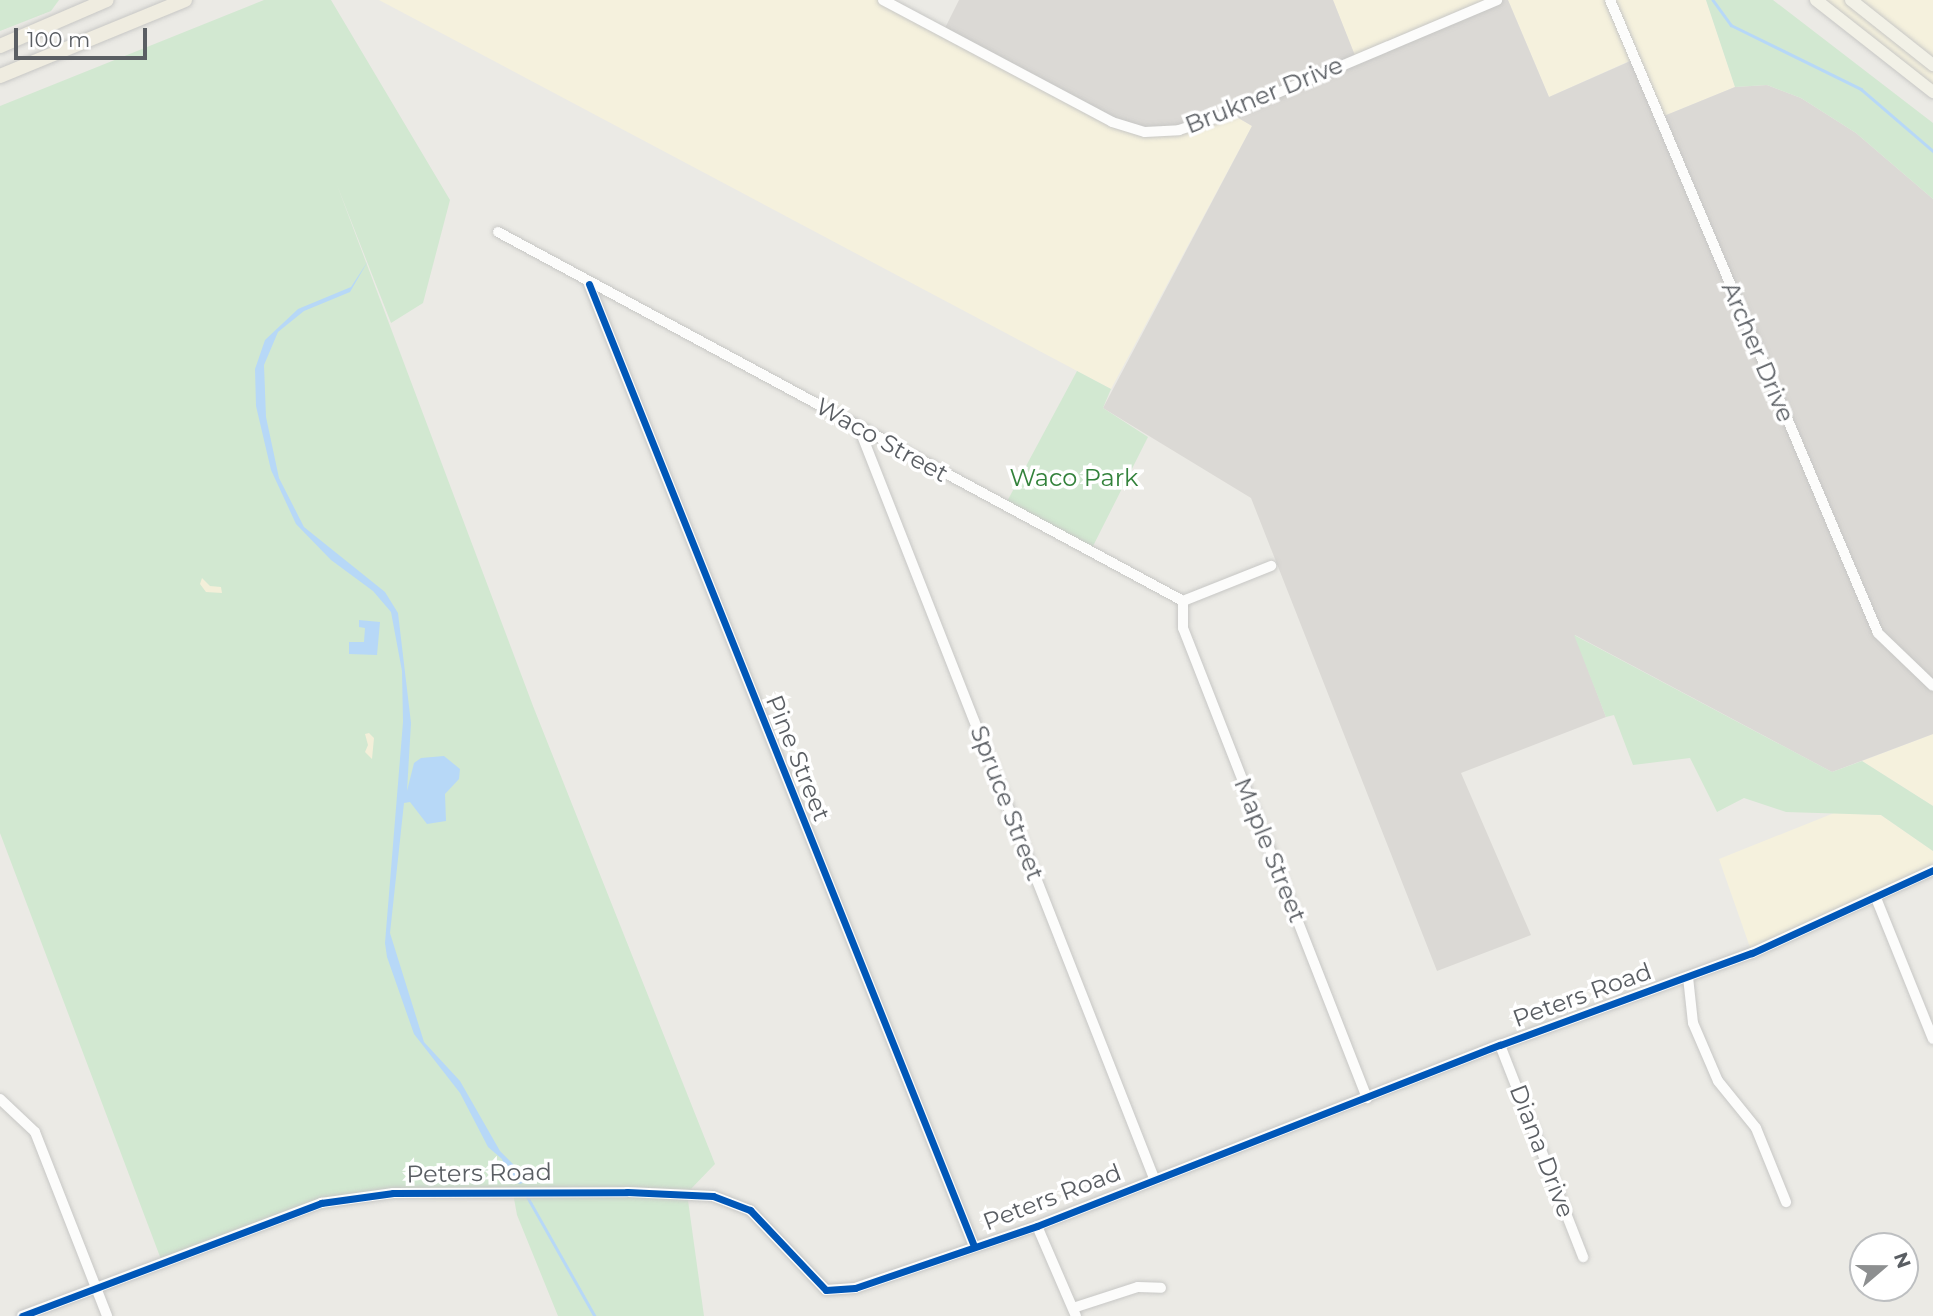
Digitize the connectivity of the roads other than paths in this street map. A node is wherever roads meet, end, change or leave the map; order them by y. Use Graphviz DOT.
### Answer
graph roads {
  1 [pos="107,0"];
  2 [pos="185,0"];
  3 [pos="883,0"];
  4 [pos="1497,0"];
  5 [pos="1610,0"];
  6 [pos="1816,0"];
  7 [pos="1851,0"];
  8 [pos="1895,38"];
  9 [pos="0,46"];
  10 [pos="1883,53"];
  11 [pos="1933,65"];
  12 [pos="0,76"];
  13 [pos="1933,92"];
  14 [pos="498,232"];
  15 [pos="589,284"];
  16 [pos="859,428"];
  17 [pos="1272,566"];
  18 [pos="1183,601"];
  19 [pos="1933,687"];
  20 [pos="1933,870"];
  21 [pos="1876,898"];
  22 [pos="1688,977"];
  23 [pos="1929,1012"];
  24 [pos="1933,1039"];
  25 [pos="1500,1045"];
  26 [pos="1367,1098"];
  27 [pos="0,1099"];
  28 [pos="1154,1178"];
  29 [pos="1786,1202"];
  30 [pos="1037,1226"];
  31 [pos="974,1246"];
  32 [pos="1583,1257"];
  33 [pos="97,1287"];
  34 [pos="1161,1288"];
  35 [pos="1074,1312"];
  36 [pos="22,1316"];
  37 [pos="107,1316"];
  1 -- 9 [label="highway"];
  2 -- 12 [label="highway"];
  3 -- 4 [label="street, Brukner Drive"];
  5 -- 19 [label="street, Archer Drive"];
  6 -- 10 [label="main road"];
  7 -- 8 [label="main road"];
  8 -- 10 [label="main road"];
  8 -- 11 [label="main road"];
  10 -- 13 [label="main road"];
  14 -- 15 [label="street, Waco Street"];
  15 -- 16 [label="street, Waco Street"];
  15 -- 31 [label="street, Pine Street"];
  16 -- 18 [label="street, Waco Street"];
  16 -- 28 [label="street, Spruce Street"];
  17 -- 18 [label="street"];
  18 -- 26 [label="street, Maple Street"];
  20 -- 21 [label="street, Peters Road"];
  21 -- 22 [label="street, Peters Road"];
  21 -- 23 [label="street"];
  22 -- 25 [label="street, Peters Road"];
  22 -- 29 [label="street"];
  23 -- 24 [label="street"];
  25 -- 26 [label="street, Peters Road"];
  25 -- 32 [label="street, Diana Drive"];
  26 -- 28 [label="street, Peters Road"];
  27 -- 33 [label="street"];
  28 -- 30 [label="street, Peters Road"];
  30 -- 31 [label="street, Peters Road"];
  30 -- 35 [label="street"];
  31 -- 33 [label="street, Peters Road"];
  33 -- 36 [label="street, Peters Road"];
  33 -- 37 [label="street"];
  34 -- 35 [label="street"];
}
